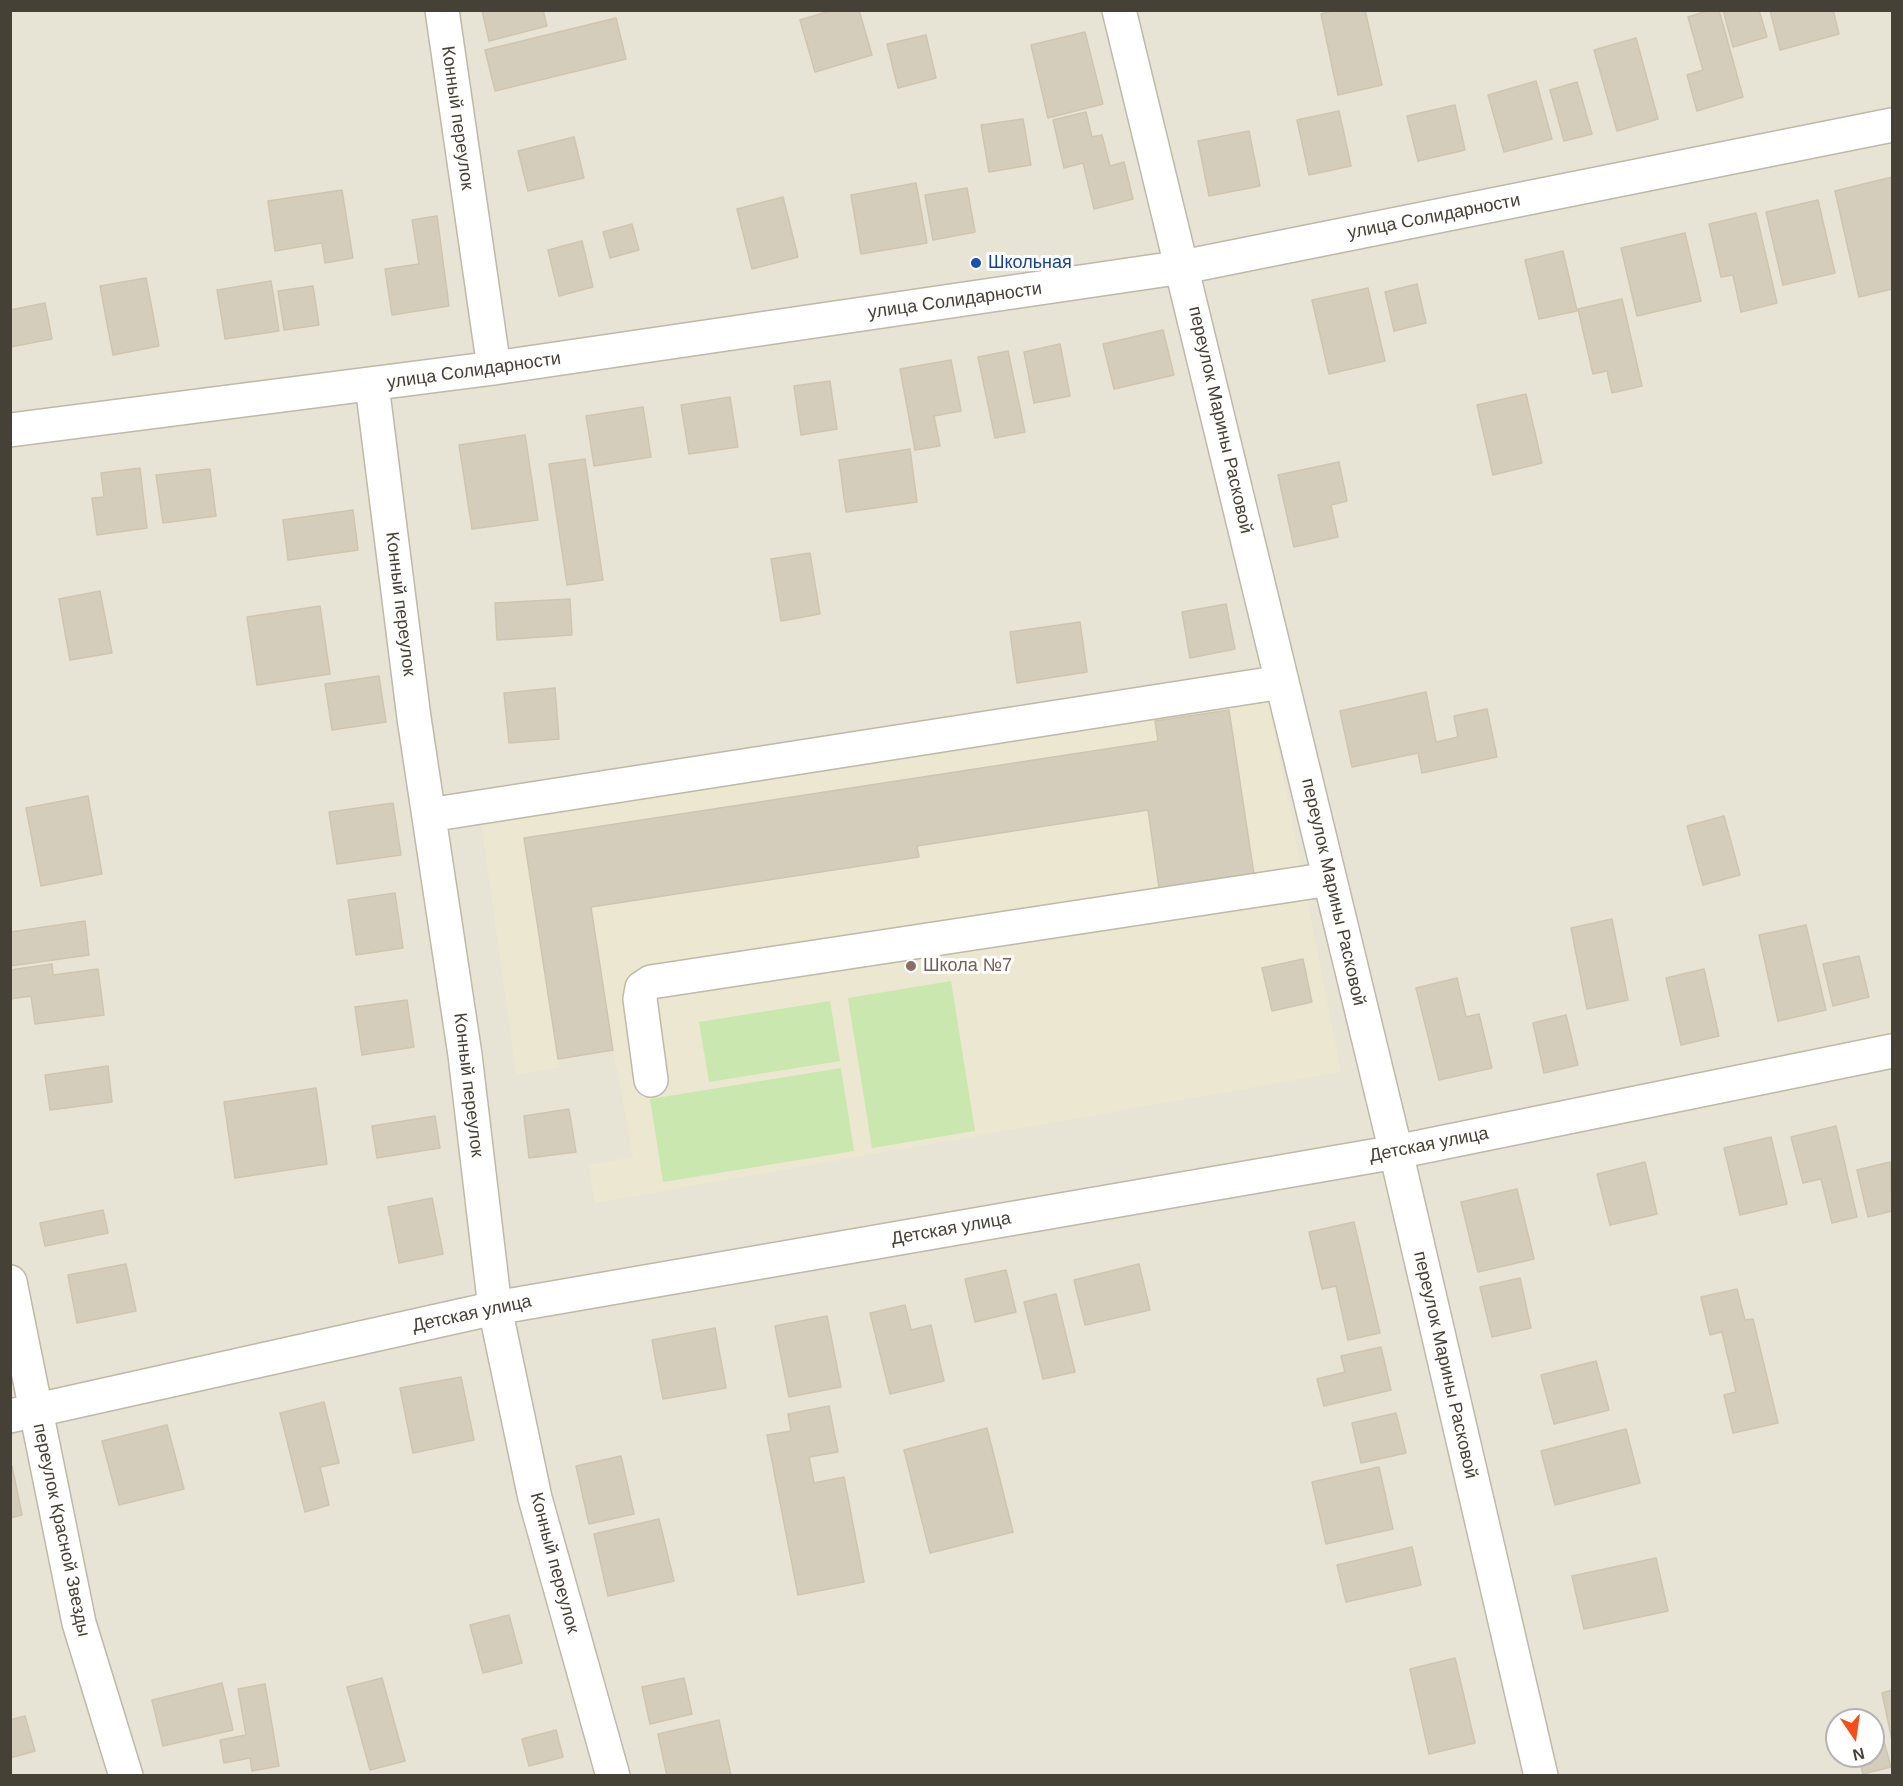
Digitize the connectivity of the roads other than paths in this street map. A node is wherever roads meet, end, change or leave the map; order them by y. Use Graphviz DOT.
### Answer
graph roads {
  1 [pos="442,10"];
  2 [pos="1119,10"];
  3 [pos="1893,126"];
  4 [pos="1183,267"];
  5 [pos="494,368"];
  6 [pos="372,385"];
  7 [pos="10,430"];
  8 [pos="1282,682"];
  9 [pos="429,815"];
  10 [pos="1330,879"];
  11 [pos="1893,1051"];
  12 [pos="651,1080"];
  13 [pos="1396,1152"];
  14 [pos="10,1282"];
  15 [pos="495,1308"];
  16 [pos="23,1414"];
  17 [pos="126,1776"];
  18 [pos="613,1776"];
  19 [pos="1541,1776"];
  1 -- 5 [label="street, Конный переулок"];
  2 -- 4 [label="street, переулок Марины Расковой"];
  3 -- 4 [label="street, улица Солидарности"];
  4 -- 5 [label="street, улица Солидарности"];
  4 -- 8 [label="street, переулок Марины Расковой"];
  5 -- 6 [label="street, улица Солидарности"];
  6 -- 7 [label="street, улица Солидарности"];
  6 -- 9 [label="street, Конный переулок"];
  8 -- 9 [label="street"];
  8 -- 10 [label="street, переулок Марины Расковой"];
  9 -- 15 [label="street, Конный переулок"];
  10 -- 12 [label="street"];
  10 -- 13 [label="street, переулок Марины Расковой"];
  11 -- 13 [label="street, Детская улица"];
  13 -- 15 [label="street, Детская улица"];
  13 -- 19 [label="street, переулок Марины Расковой"];
  14 -- 16 [label="street, переулок Красной Звезды"];
  15 -- 16 [label="street, Детская улица"];
  15 -- 18 [label="street, Конный переулок"];
  16 -- 17 [label="street, переулок Красной Звезды"];
}
